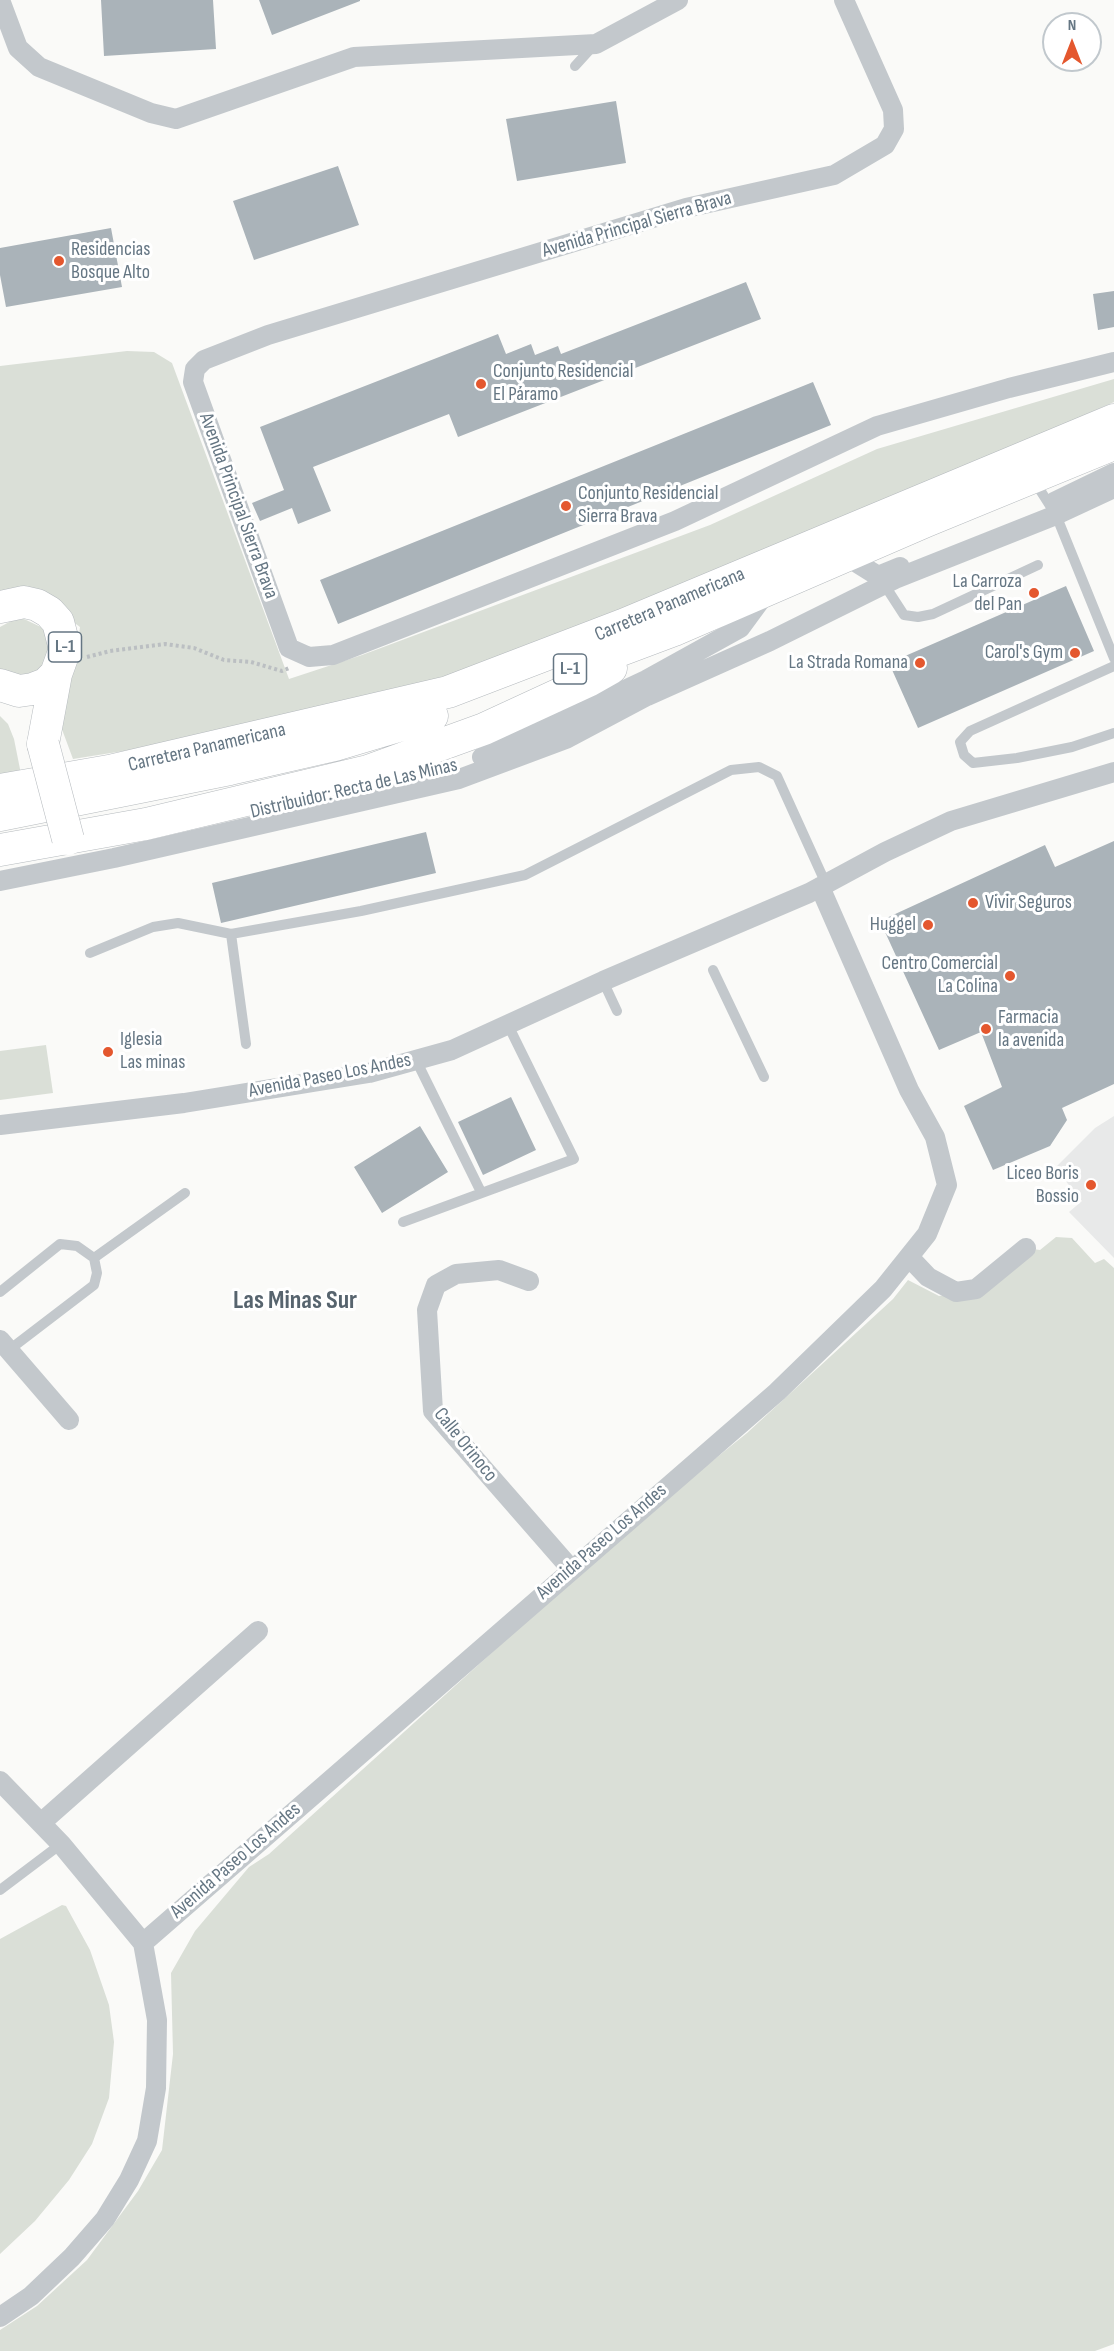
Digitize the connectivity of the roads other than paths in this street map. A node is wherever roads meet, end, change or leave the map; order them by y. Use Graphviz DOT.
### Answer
graph roads {
  1 [pos="0,0"];
  2 [pos="678,0"];
  3 [pos="844,0"];
  4 [pos="596,44"];
  5 [pos="575,66"];
  6 [pos="1114,362"];
  7 [pos="1114,420"];
  8 [pos="1114,444"];
  9 [pos="1114,473"];
  10 [pos="1033,478"];
  11 [pos="1114,488"];
  12 [pos="1053,510"];
  13 [pos="846,556"];
  14 [pos="1038,565"];
  15 [pos="878,576"];
  16 [pos="770,587"];
  17 [pos="0,607"];
  18 [pos="674,630"];
  19 [pos="1114,658"];
  20 [pos="1114,666"];
  21 [pos="59,668"];
  22 [pos="2,687"];
  23 [pos="1114,733"];
  24 [pos="43,744"];
  25 [pos="1114,772"];
  26 [pos="0,790"];
  27 [pos="0,814"];
  28 [pos="68,839"];
  29 [pos="0,850"];
  30 [pos="0,868"];
  31 [pos="0,880"];
  32 [pos="818,888"];
  33 [pos="231,934"];
  34 [pos="90,953"];
  35 [pos="713,970"];
  36 [pos="603,981"];
  37 [pos="617,1011"];
  38 [pos="508,1025"];
  39 [pos="246,1044"];
  40 [pos="416,1060"];
  41 [pos="764,1077"];
  42 [pos="0,1125"];
  43 [pos="481,1192"];
  44 [pos="185,1193"];
  45 [pos="403,1222"];
  46 [pos="1026,1248"];
  47 [pos="909,1257"];
  48 [pos="94,1258"];
  49 [pos="528,1281"];
  50 [pos="0,1292"];
  51 [pos="4,1345"];
  52 [pos="69,1420"];
  53 [pos="571,1569"];
  54 [pos="258,1631"];
  55 [pos="0,1781"];
  56 [pos="42,1822"];
  57 [pos="61,1844"];
  58 [pos="0,1890"];
  59 [pos="143,1943"];
  60 [pos="0,2317"];
  1 -- 4 [label="street"];
  2 -- 4 [label="street"];
  3 -- 6 [label="street, Avenida Principal Sierra Brava"];
  4 -- 5 [label="lane"];
  7 -- 26 [label="main road, Carretera Panamericana / L-1"];
  8 -- 10 [label="main road, Carretera Panamericana / L-1"];
  9 -- 12 [label="street"];
  10 -- 12 [label="lane"];
  10 -- 13 [label="main road, Carretera Panamericana / L-1"];
  11 -- 12 [label="street"];
  12 -- 15 [label="street"];
  12 -- 19 [label="lane"];
  12 -- 31 [label="street"];
  13 -- 15 [label="street"];
  13 -- 16 [label="main road, Carretera Panamericana / L-1"];
  14 -- 15 [label="lane"];
  16 -- 18 [label="main road, Carretera Panamericana / L-1"];
  16 -- 30 [label="street, Distribuidor: Recta de Las Minas"];
  17 -- 21 [label="main road, L-1"];
  18 -- 27 [label="main road, Carretera Panamericana / L-1"];
  18 -- 28 [label="main road, L-1"];
  20 -- 23 [label="lane"];
  21 -- 22 [label="main road, L-1"];
  21 -- 24 [label="main road, L-1"];
  22 -- 24 [label="main road, L-1"];
  24 -- 28 [label="main road, L-1, bridge"];
  25 -- 32 [label="street"];
  28 -- 29 [label="main road, L-1"];
  32 -- 33 [label="lane"];
  32 -- 36 [label="street, Avenida Paseo Los Andes"];
  32 -- 47 [label="street, Avenida Paseo Los Andes"];
  33 -- 34 [label="lane"];
  33 -- 39 [label="lane"];
  35 -- 41 [label="lane"];
  36 -- 37 [label="lane"];
  36 -- 38 [label="street, Avenida Paseo Los Andes"];
  38 -- 40 [label="street, Avenida Paseo Los Andes"];
  38 -- 43 [label="lane"];
  40 -- 42 [label="street, Avenida Paseo Los Andes"];
  40 -- 43 [label="lane"];
  43 -- 45 [label="lane"];
  44 -- 48 [label="lane"];
  46 -- 47 [label="street"];
  47 -- 53 [label="street, Avenida Paseo Los Andes"];
  48 -- 50 [label="lane"];
  48 -- 51 [label="lane"];
  49 -- 53 [label="street, Calle Orinoco"];
  51 -- 52 [label="street"];
  53 -- 59 [label="street, Avenida Paseo Los Andes"];
  54 -- 56 [label="street"];
  55 -- 56 [label="street"];
  56 -- 57 [label="street"];
  57 -- 58 [label="lane"];
  57 -- 59 [label="street"];
  59 -- 60 [label="street"];
}
